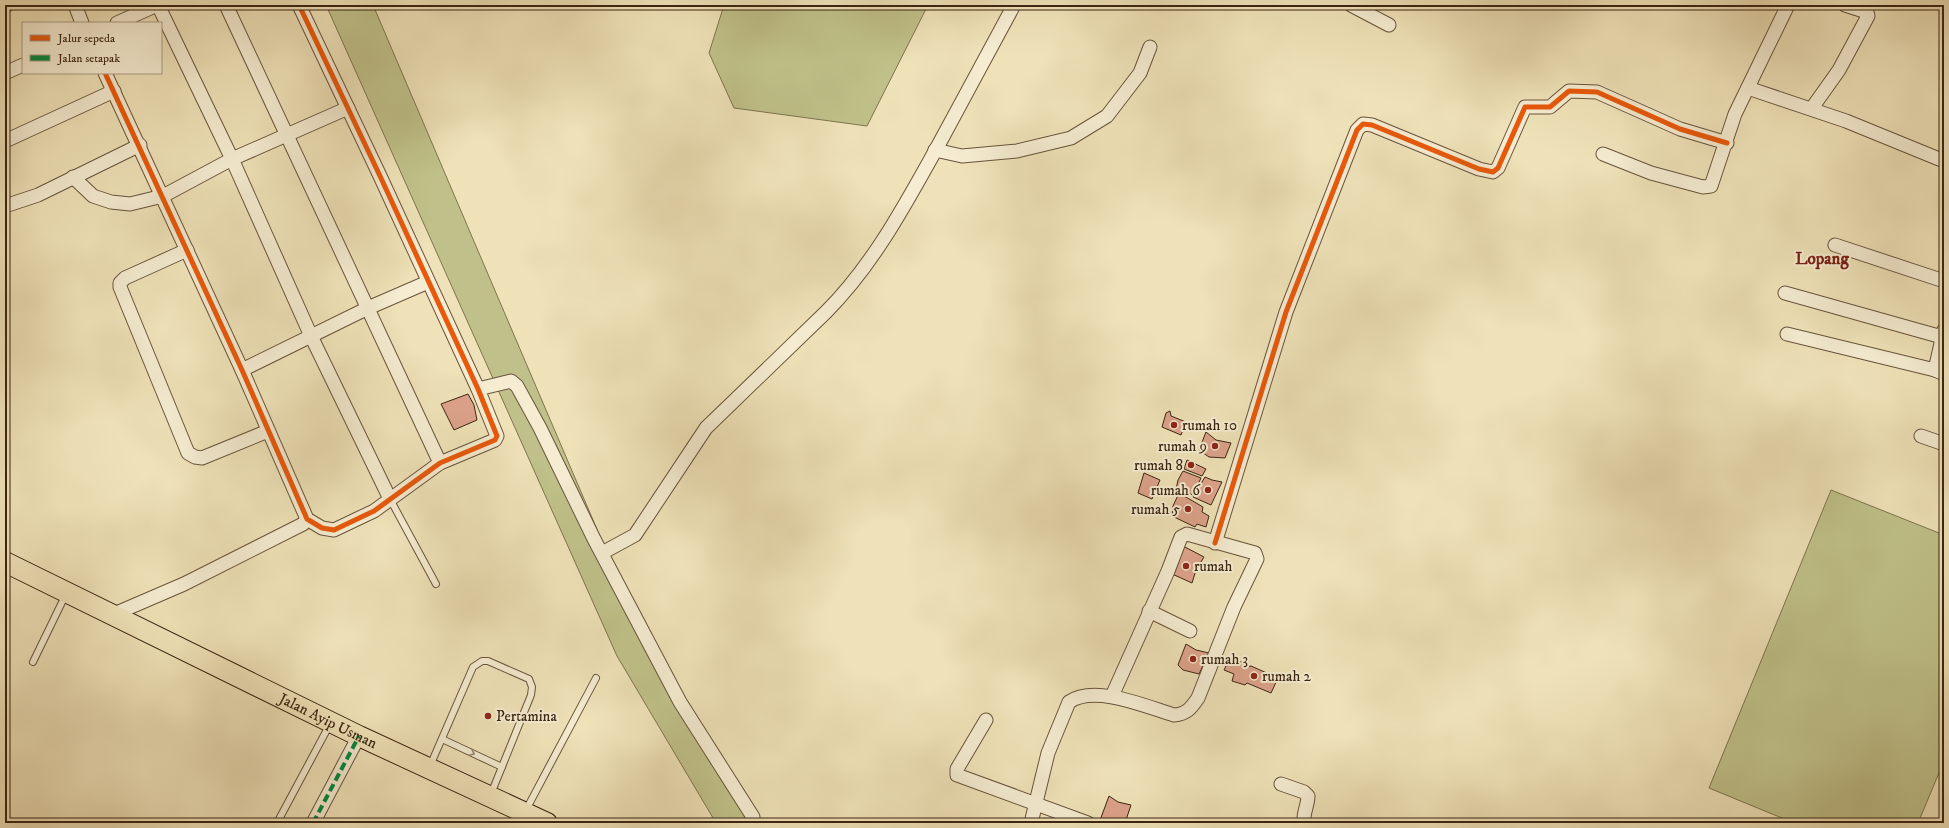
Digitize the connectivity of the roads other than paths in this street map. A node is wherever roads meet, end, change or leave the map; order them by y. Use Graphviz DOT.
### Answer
graph roads {
  1 [pos="75,5"];
  2 [pos="158,5"];
  3 [pos="226,5"];
  4 [pos="299,5"];
  5 [pos="1014,5"];
  6 [pos="1351,5"];
  7 [pos="1788,5"];
  8 [pos="1845,5"];
  9 [pos="82,22"];
  10 [pos="119,22"];
  11 [pos="1389,25"];
  12 [pos="1150,47"];
  13 [pos="22,66"];
  14 [pos="5,74"];
  15 [pos="106,74"];
  16 [pos="1748,88"];
  17 [pos="114,91"];
  18 [pos="348,108"];
  19 [pos="1812,108"];
  20 [pos="7,136"];
  21 [pos="286,136"];
  22 [pos="1727,143"];
  23 [pos="140,145"];
  24 [pos="935,150"];
  25 [pos="1603,154"];
  26 [pos="232,159"];
  27 [pos="1944,161"];
  28 [pos="73,177"];
  29 [pos="163,196"];
  30 [pos="5,206"];
  31 [pos="1835,245"];
  32 [pos="187,250"];
  33 [pos="1944,281"];
  34 [pos="428,282"];
  35 [pos="1785,293"];
  36 [pos="368,308"];
  37 [pos="1943,333"];
  38 [pos="1788,334"];
  39 [pos="311,336"];
  40 [pos="242,370"];
  41 [pos="1940,372"];
  42 [pos="478,389"];
  43 [pos="268,431"];
  44 [pos="1921,436"];
  45 [pos="1944,444"];
  46 [pos="440,463"];
  47 [pos="390,499"];
  48 [pos="307,519"];
  49 [pos="1214,543"];
  50 [pos="602,553"];
  51 [pos="5,562"];
  52 [pos="436,584"];
  53 [pos="66,592"];
  54 [pos="1149,611"];
  55 [pos="112,615"];
  56 [pos="1190,631"];
  57 [pos="33,662"];
  58 [pos="596,678"];
  59 [pos="1112,696"];
  60 [pos="986,720"];
  61 [pos="331,722"];
  62 [pos="359,736"];
  63 [pos="442,739"];
  64 [pos="502,767"];
  65 [pos="429,769"];
  66 [pos="1281,784"];
  67 [pos="490,797"];
  68 [pos="1036,804"];
  69 [pos="524,813"];
  70 [pos="756,821"];
  71 [pos="277,823"];
  72 [pos="313,823"];
  73 [pos="547,823"];
  74 [pos="1031,823"];
  75 [pos="1088,823"];
  76 [pos="1306,823"];
  1 -- 9 [label="street"];
  2 -- 10 [label="street"];
  2 -- 26 [label="street"];
  3 -- 21 [label="street"];
  4 -- 18 [label="street"];
  5 -- 24 [label="street"];
  6 -- 11 [label="street"];
  7 -- 16 [label="street"];
  8 -- 19 [label="street"];
  12 -- 24 [label="street"];
  13 -- 14 [label="street"];
  15 -- 17 [label="street"];
  16 -- 19 [label="street"];
  16 -- 22 [label="street"];
  17 -- 20 [label="street"];
  17 -- 23 [label="street"];
  18 -- 21 [label="street"];
  18 -- 34 [label="street"];
  19 -- 27 [label="street"];
  21 -- 26 [label="street"];
  21 -- 36 [label="street"];
  22 -- 25 [label="street"];
  22 -- 49 [label="street"];
  23 -- 28 [label="street"];
  23 -- 29 [label="street"];
  24 -- 50 [label="street"];
  26 -- 29 [label="street"];
  26 -- 39 [label="street"];
  28 -- 29 [label="street"];
  28 -- 30 [label="street"];
  29 -- 32 [label="street"];
  31 -- 33 [label="street"];
  32 -- 40 [label="street"];
  32 -- 43 [label="street"];
  34 -- 36 [label="street"];
  34 -- 42 [label="street"];
  35 -- 37 [label="street"];
  36 -- 39 [label="street"];
  36 -- 46 [label="street"];
  37 -- 41 [label="street"];
  38 -- 41 [label="street"];
  39 -- 40 [label="street"];
  39 -- 47 [label="street"];
  40 -- 43 [label="street"];
  42 -- 46 [label="street"];
  42 -- 50 [label="street"];
  43 -- 48 [label="street"];
  44 -- 45 [label="street"];
  46 -- 47 [label="street"];
  47 -- 48 [label="street"];
  47 -- 52 [label="lane"];
  48 -- 55 [label="street"];
  49 -- 54 [label="street"];
  49 -- 59 [label="street"];
  50 -- 70 [label="street"];
  51 -- 53 [label="main road, Jalan Ayip Usman"];
  53 -- 55 [label="main road, Jalan Ayip Usman"];
  53 -- 57 [label="lane"];
  54 -- 56 [label="street"];
  54 -- 59 [label="street"];
  55 -- 61 [label="main road, Jalan Ayip Usman"];
  58 -- 69 [label="lane"];
  59 -- 68 [label="street"];
  60 -- 68 [label="street"];
  61 -- 62 [label="main road, Jalan Ayip Usman"];
  61 -- 71 [label="lane"];
  62 -- 65 [label="main road, Jalan Ayip Usman"];
  62 -- 72 [label="street"];
  63 -- 64 [label="lane, one-way"];
  63 -- 64 [label="lane"];
  63 -- 65 [label="lane"];
  64 -- 67 [label="lane"];
  65 -- 67 [label="main road, Jalan Ayip Usman"];
  66 -- 76 [label="street"];
  67 -- 69 [label="main road, Jalan Ayip Usman"];
  68 -- 74 [label="street"];
  68 -- 75 [label="street"];
  69 -- 73 [label="main road, Jalan Ayip Usman"];
}
